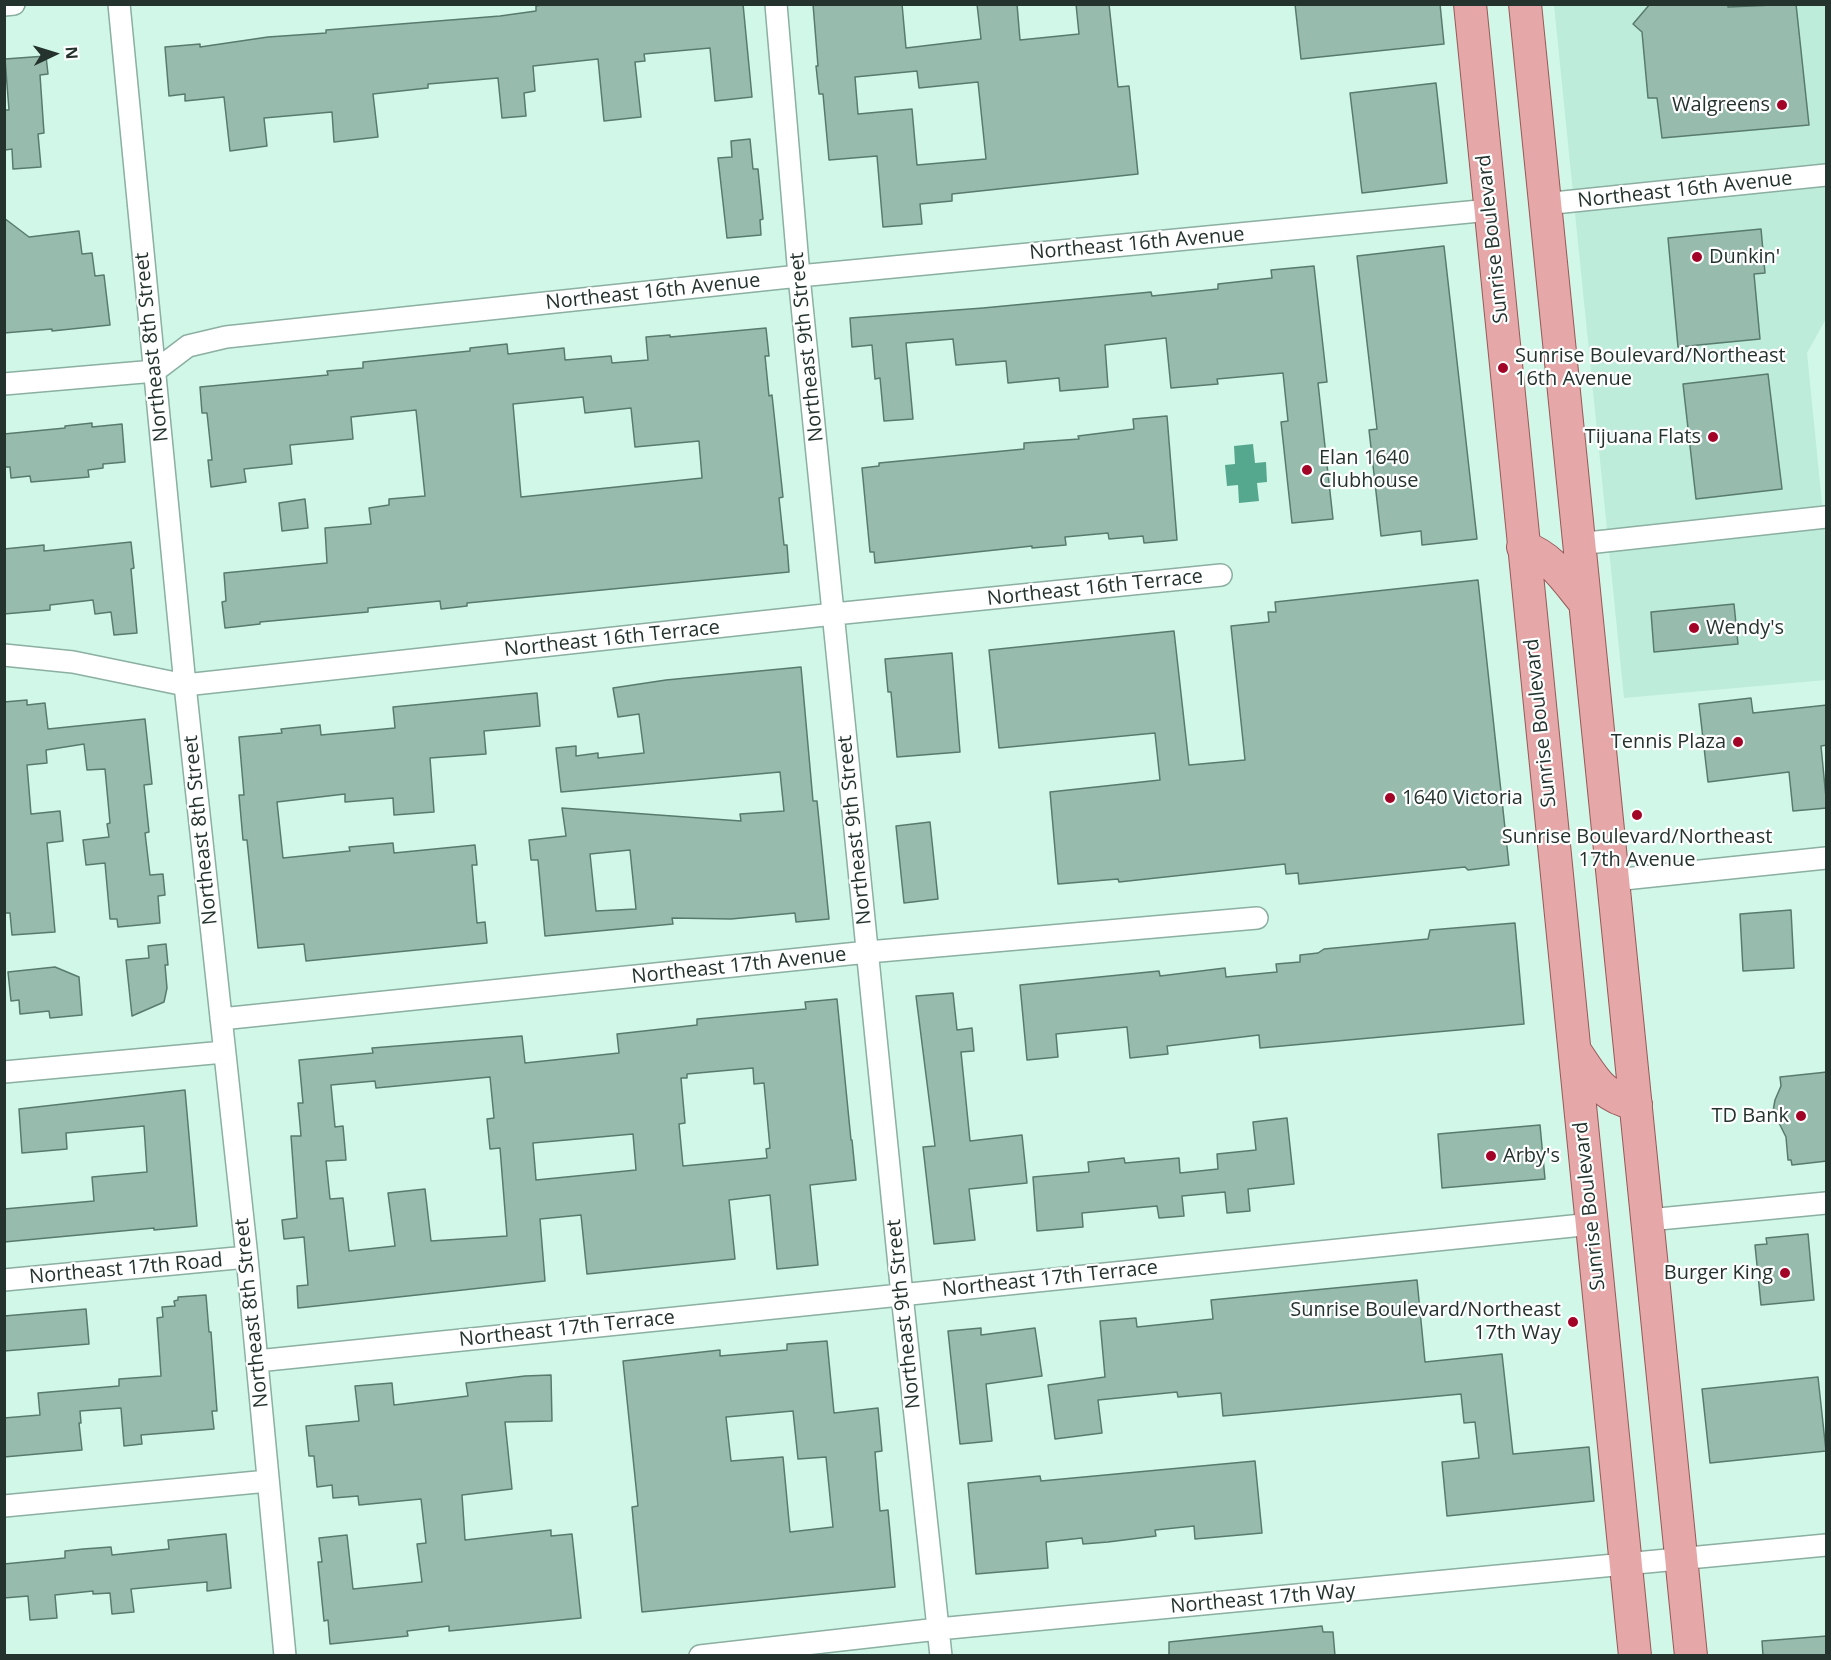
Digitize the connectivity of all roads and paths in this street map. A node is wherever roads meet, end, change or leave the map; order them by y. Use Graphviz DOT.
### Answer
graph roads {
  1 [pos="14,4"];
  2 [pos="119,4"];
  3 [pos="776,4"];
  4 [pos="1470,4"];
  5 [pos="1525,4"];
  6 [pos="4,5"];
  7 [pos="1827,175"];
  8 [pos="1544,204"];
  9 [pos="1490,210"];
  10 [pos="799,276"];
  11 [pos="155,371"];
  12 [pos="4,384"];
  13 [pos="1827,517"];
  14 [pos="1578,544"];
  15 [pos="1524,547"];
  16 [pos="1221,575"];
  17 [pos="1585,603"];
  18 [pos="834,614"];
  19 [pos="4,655"];
  20 [pos="185,685"];
  21 [pos="1827,858"];
  22 [pos="1614,880"];
  23 [pos="1257,918"];
  24 [pos="868,952"];
  25 [pos="221,1019"];
  26 [pos="1574,1050"];
  27 [pos="224,1052"];
  28 [pos="4,1072"];
  29 [pos="1636,1104"];
  30 [pos="1827,1203"];
  31 [pos="1648,1220"];
  32 [pos="1592,1224"];
  33 [pos="247,1257"];
  34 [pos="4,1280"];
  35 [pos="902,1294"];
  36 [pos="257,1360"];
  37 [pos="268,1481"];
  38 [pos="4,1506"];
  39 [pos="1827,1545"];
  40 [pos="1681,1560"];
  41 [pos="1626,1565"];
  42 [pos="939,1629"];
  43 [pos="285,1656"];
  44 [pos="700,1656"];
  45 [pos="941,1656"];
  46 [pos="1635,1656"];
  47 [pos="1691,1656"];
  1 -- 6 [label="street"];
  2 -- 11 [label="street, Northeast 8th Street"];
  3 -- 10 [label="street, Northeast 9th Street"];
  4 -- 9 [label="main road, Sunrise Boulevard"];
  5 -- 8 [label="main road"];
  7 -- 8 [label="street, Northeast 16th Avenue"];
  8 -- 14 [label="main road"];
  9 -- 10 [label="street, Northeast 16th Avenue"];
  9 -- 15 [label="main road, Sunrise Boulevard"];
  10 -- 11 [label="street, Northeast 16th Avenue"];
  10 -- 18 [label="street, Northeast 9th Street"];
  11 -- 12 [label="street"];
  11 -- 20 [label="street, Northeast 8th Street"];
  13 -- 14 [label="street"];
  14 -- 17 [label="main road"];
  15 -- 17 [label="main road"];
  15 -- 26 [label="main road, Sunrise Boulevard"];
  16 -- 18 [label="street, Northeast 16th Terrace"];
  17 -- 22 [label="main road"];
  18 -- 20 [label="street, Northeast 16th Terrace"];
  18 -- 24 [label="street, Northeast 9th Street"];
  19 -- 20 [label="street, Northeast 16th Terrace"];
  20 -- 25 [label="street, Northeast 8th Street"];
  21 -- 22 [label="street"];
  22 -- 29 [label="main road"];
  23 -- 24 [label="street, Northeast 17th Avenue"];
  24 -- 25 [label="street, Northeast 17th Avenue"];
  24 -- 35 [label="street, Northeast 9th Street"];
  25 -- 27 [label="street, Northeast 8th Street"];
  26 -- 29 [label="main road"];
  26 -- 32 [label="main road, Sunrise Boulevard"];
  27 -- 28 [label="street"];
  27 -- 33 [label="street, Northeast 8th Street"];
  29 -- 31 [label="main road"];
  30 -- 31 [label="street"];
  31 -- 40 [label="main road"];
  32 -- 35 [label="street, Northeast 17th Terrace"];
  32 -- 41 [label="main road, Sunrise Boulevard"];
  33 -- 34 [label="street, Northeast 17th Road"];
  33 -- 36 [label="street, Northeast 8th Street"];
  35 -- 36 [label="street, Northeast 17th Terrace"];
  35 -- 42 [label="street, Northeast 9th Street"];
  36 -- 37 [label="street, Northeast 8th Street"];
  37 -- 38 [label="street"];
  37 -- 43 [label="street, Northeast 8th Street"];
  39 -- 40 [label="street, Northeast 17th Way"];
  40 -- 41 [label="street, Northeast 17th Way"];
  40 -- 47 [label="main road"];
  41 -- 42 [label="street, Northeast 17th Way"];
  41 -- 46 [label="main road, Sunrise Boulevard"];
  42 -- 44 [label="street, Northeast 17th Way"];
  42 -- 45 [label="street, Northeast 9th Street"];
}
